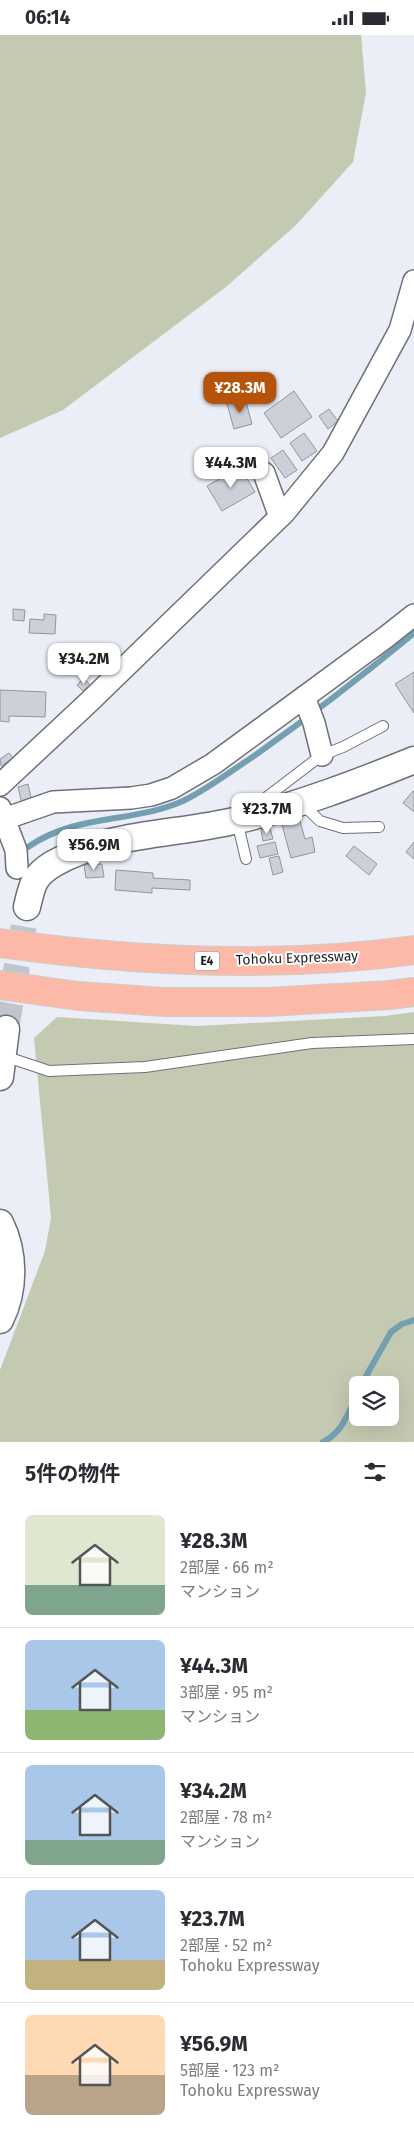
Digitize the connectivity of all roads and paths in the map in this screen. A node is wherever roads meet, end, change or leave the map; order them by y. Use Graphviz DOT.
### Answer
graph roads {
  1 [pos="414,281"];
  2 [pos="264,473"];
  3 [pos="280,517"];
  4 [pos="414,615"];
  5 [pos="309,710"];
  6 [pos="383,726"];
  7 [pos="322,755"];
  8 [pos="414,759"];
  9 [pos="0,785"];
  10 [pos="300,801"];
  11 [pos="2,814"];
  12 [pos="237,821"];
  13 [pos="379,827"];
  14 [pos="246,859"];
  15 [pos="17,870"];
  16 [pos="26,907"];
  17 [pos="0,943"];
  18 [pos="414,950"];
  19 [pos="0,985"];
  20 [pos="414,992"];
  21 [pos="6,1029"];
  22 [pos="414,1039"];
  23 [pos="1,1063"];
  24 [pos="0,1223"];
  25 [pos="0,1320"];
  1 -- 3 [label="street"];
  2 -- 3 [label="street"];
  3 -- 9 [label="street"];
  4 -- 5 [label="street"];
  5 -- 7 [label="street"];
  5 -- 11 [label="street"];
  6 -- 7 [label="lane"];
  7 -- 12 [label="lane"];
  8 -- 10 [label="street"];
  10 -- 12 [label="street"];
  10 -- 13 [label="lane"];
  11 -- 15 [label="street"];
  12 -- 14 [label="lane"];
  12 -- 15 [label="street"];
  15 -- 16 [label="street"];
  17 -- 18 [label="highway, Tohoku Expressway / E4"];
  19 -- 20 [label="highway"];
  21 -- 23 [label="street"];
  22 -- 23 [label="lane"];
  24 -- 25 [label="street"];
}
